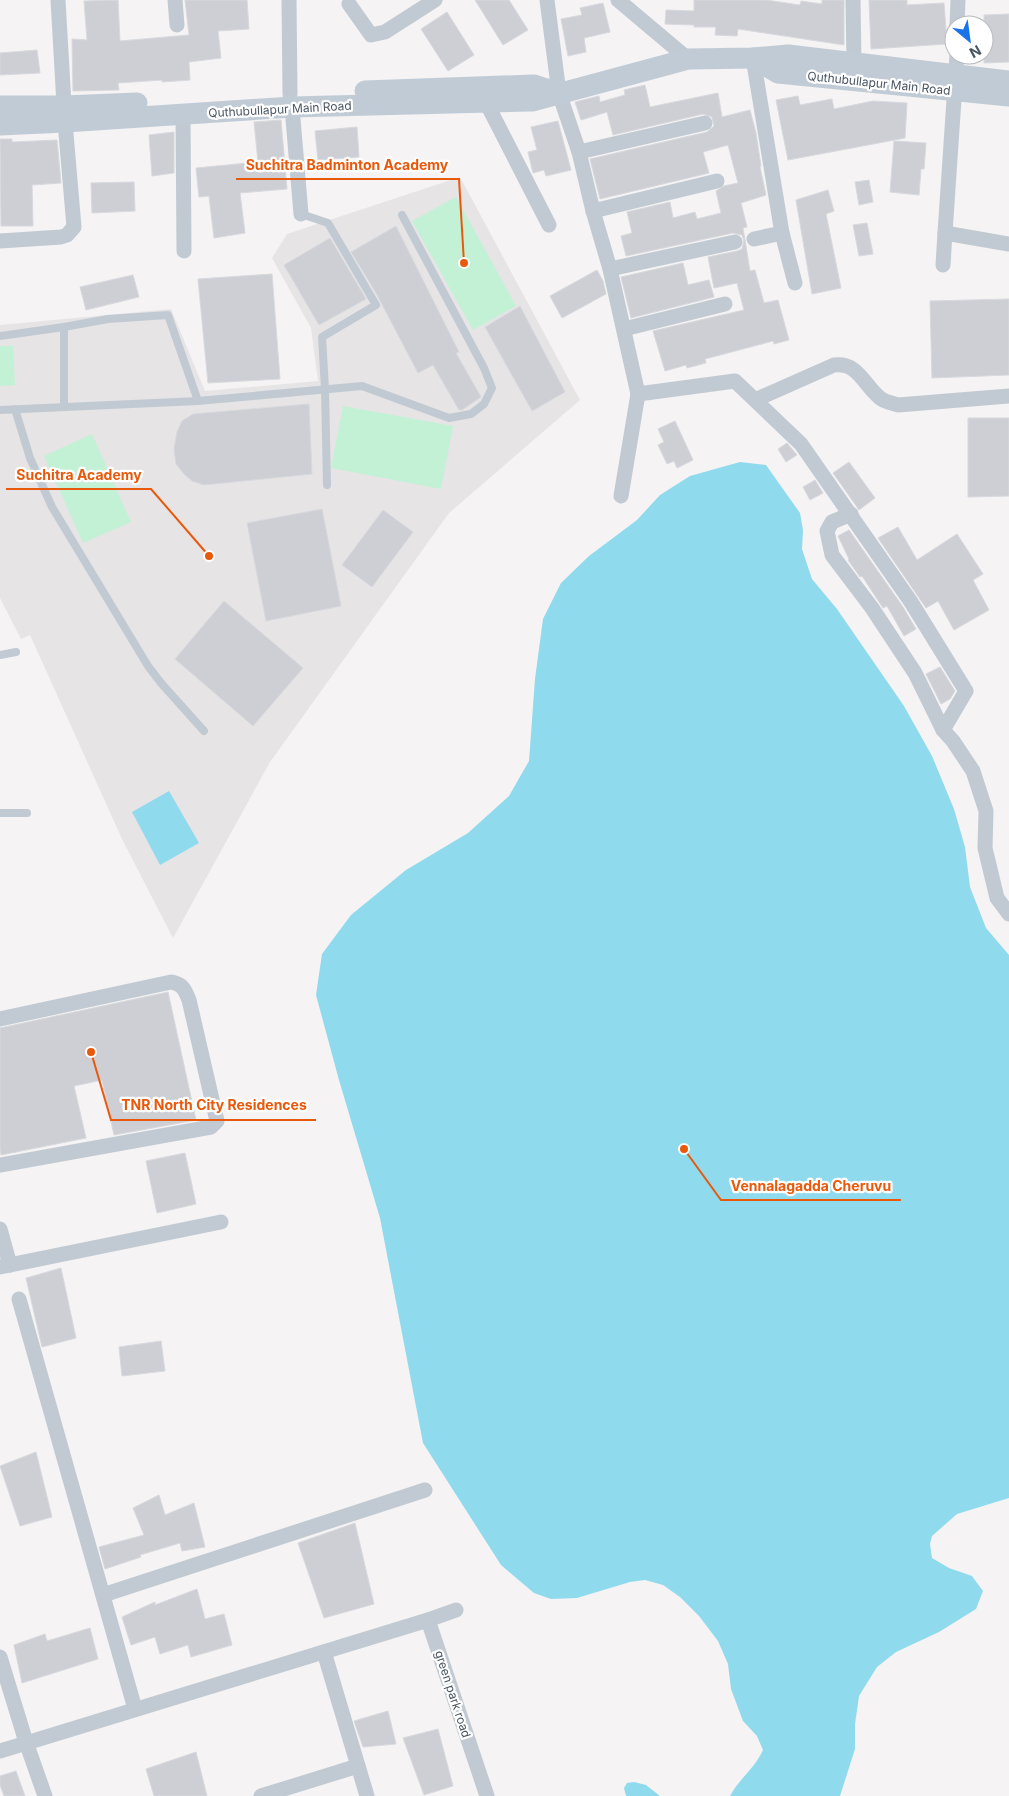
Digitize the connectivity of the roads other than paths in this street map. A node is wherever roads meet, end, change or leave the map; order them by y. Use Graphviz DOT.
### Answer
graph roads {
  1 [pos="58,0"];
  2 [pos="175,0"];
  3 [pos="289,0"];
  4 [pos="435,0"];
  5 [pos="547,0"];
  6 [pos="618,0"];
  7 [pos="853,0"];
  8 [pos="958,0"];
  9 [pos="349,4"];
  10 [pos="957,15"];
  11 [pos="177,25"];
  12 [pos="753,58"];
  13 [pos="688,60"];
  14 [pos="854,62"];
  15 [pos="956,73"];
  16 [pos="1009,81"];
  17 [pos="559,93"];
  18 [pos="1009,96"];
  19 [pos="291,101"];
  20 [pos="486,102"];
  21 [pos="0,106"];
  22 [pos="64,114"];
  23 [pos="183,114"];
  24 [pos="705,123"];
  25 [pos="0,125"];
  26 [pos="579,152"];
  27 [pos="717,181"];
  28 [pos="593,211"];
  29 [pos="301,214"];
  30 [pos="402,215"];
  31 [pos="549,225"];
  32 [pos="782,232"];
  33 [pos="945,233"];
  34 [pos="754,239"];
  35 [pos="0,241"];
  36 [pos="735,242"];
  37 [pos="1009,244"];
  38 [pos="184,251"];
  39 [pos="943,265"];
  40 [pos="610,269"];
  41 [pos="795,283"];
  42 [pos="725,304"];
  43 [pos="64,327"];
  44 [pos="624,329"];
  45 [pos="0,336"];
  46 [pos="326,389"];
  47 [pos="638,394"];
  48 [pos="1009,396"];
  49 [pos="755,400"];
  50 [pos="198,401"];
  51 [pos="64,407"];
  52 [pos="15,409"];
  53 [pos="0,410"];
  54 [pos="327,485"];
  55 [pos="621,496"];
  56 [pos="851,514"];
  57 [pos="16,652"];
  58 [pos="0,655"];
  59 [pos="942,730"];
  60 [pos="204,731"];
  61 [pos="0,813"];
  62 [pos="27,813"];
  63 [pos="1009,914"];
  64 [pos="0,1019"];
  65 [pos="0,1165"];
  66 [pos="221,1222"];
  67 [pos="0,1228"];
  68 [pos="5,1266"];
  69 [pos="19,1299"];
  70 [pos="425,1490"];
  71 [pos="103,1596"];
  72 [pos="456,1610"];
  73 [pos="428,1620"];
  74 [pos="324,1652"];
  75 [pos="0,1657"];
  76 [pos="135,1709"];
  77 [pos="26,1742"];
  78 [pos="0,1751"];
  79 [pos="358,1766"];
  80 [pos="45,1796"];
  81 [pos="261,1796"];
  82 [pos="367,1796"];
  83 [pos="487,1796"];
  1 -- 22 [label="street"];
  2 -- 11 [label="street"];
  3 -- 19 [label="street"];
  4 -- 9 [label="street"];
  5 -- 17 [label="street"];
  6 -- 13 [label="street"];
  7 -- 14 [label="street"];
  8 -- 10 [label="street"];
  12 -- 13 [label="main road, Quthubullapur Main Road"];
  12 -- 14 [label="main road, Quthubullapur Main Road"];
  12 -- 15 [label="main road, Quthubullapur Main Road"];
  12 -- 32 [label="street"];
  13 -- 17 [label="main road, Quthubullapur Main Road"];
  14 -- 15 [label="main road, Quthubullapur Main Road"];
  15 -- 16 [label="main road, Quthubullapur Main Road"];
  15 -- 18 [label="main road, Quthubullapur Main Road"];
  15 -- 33 [label="street"];
  17 -- 19 [label="main road, Quthubullapur Main Road"];
  17 -- 20 [label="main road, Quthubullapur Main Road"];
  17 -- 26 [label="street"];
  19 -- 20 [label="main road, Quthubullapur Main Road"];
  19 -- 22 [label="main road, Quthubullapur Main Road"];
  19 -- 23 [label="main road, Quthubullapur Main Road"];
  19 -- 29 [label="street"];
  20 -- 31 [label="street"];
  21 -- 22 [label="main road, Quthubullapur Main Road"];
  22 -- 23 [label="main road, Quthubullapur Main Road"];
  22 -- 25 [label="main road, Quthubullapur Main Road"];
  22 -- 35 [label="street"];
  23 -- 38 [label="street"];
  24 -- 26 [label="street"];
  26 -- 28 [label="street"];
  27 -- 28 [label="street"];
  28 -- 40 [label="street"];
  29 -- 46 [label="lane"];
  30 -- 46 [label="lane"];
  32 -- 34 [label="street"];
  32 -- 41 [label="street"];
  33 -- 37 [label="street"];
  33 -- 39 [label="street"];
  36 -- 40 [label="street"];
  40 -- 44 [label="street"];
  42 -- 44 [label="street"];
  43 -- 45 [label="lane"];
  43 -- 50 [label="lane"];
  43 -- 51 [label="lane"];
  44 -- 47 [label="street"];
  46 -- 50 [label="lane"];
  46 -- 54 [label="lane"];
  47 -- 49 [label="street"];
  47 -- 55 [label="street"];
  48 -- 49 [label="street"];
  49 -- 56 [label="street"];
  50 -- 51 [label="lane"];
  51 -- 52 [label="lane"];
  52 -- 53 [label="lane"];
  52 -- 60 [label="lane"];
  56 -- 59 [label="street"];
  56 -- 59 [label="street"];
  57 -- 58 [label="lane"];
  59 -- 63 [label="street"];
  61 -- 62 [label="lane"];
  64 -- 65 [label="street"];
  66 -- 68 [label="street"];
  67 -- 68 [label="street"];
  69 -- 71 [label="street"];
  70 -- 71 [label="street"];
  71 -- 76 [label="street"];
  72 -- 73 [label="street"];
  73 -- 74 [label="street"];
  73 -- 83 [label="street, green park road"];
  74 -- 76 [label="street"];
  74 -- 79 [label="street"];
  75 -- 77 [label="street"];
  76 -- 77 [label="street"];
  77 -- 78 [label="street"];
  77 -- 80 [label="street"];
  79 -- 81 [label="street"];
  79 -- 82 [label="street"];
}
